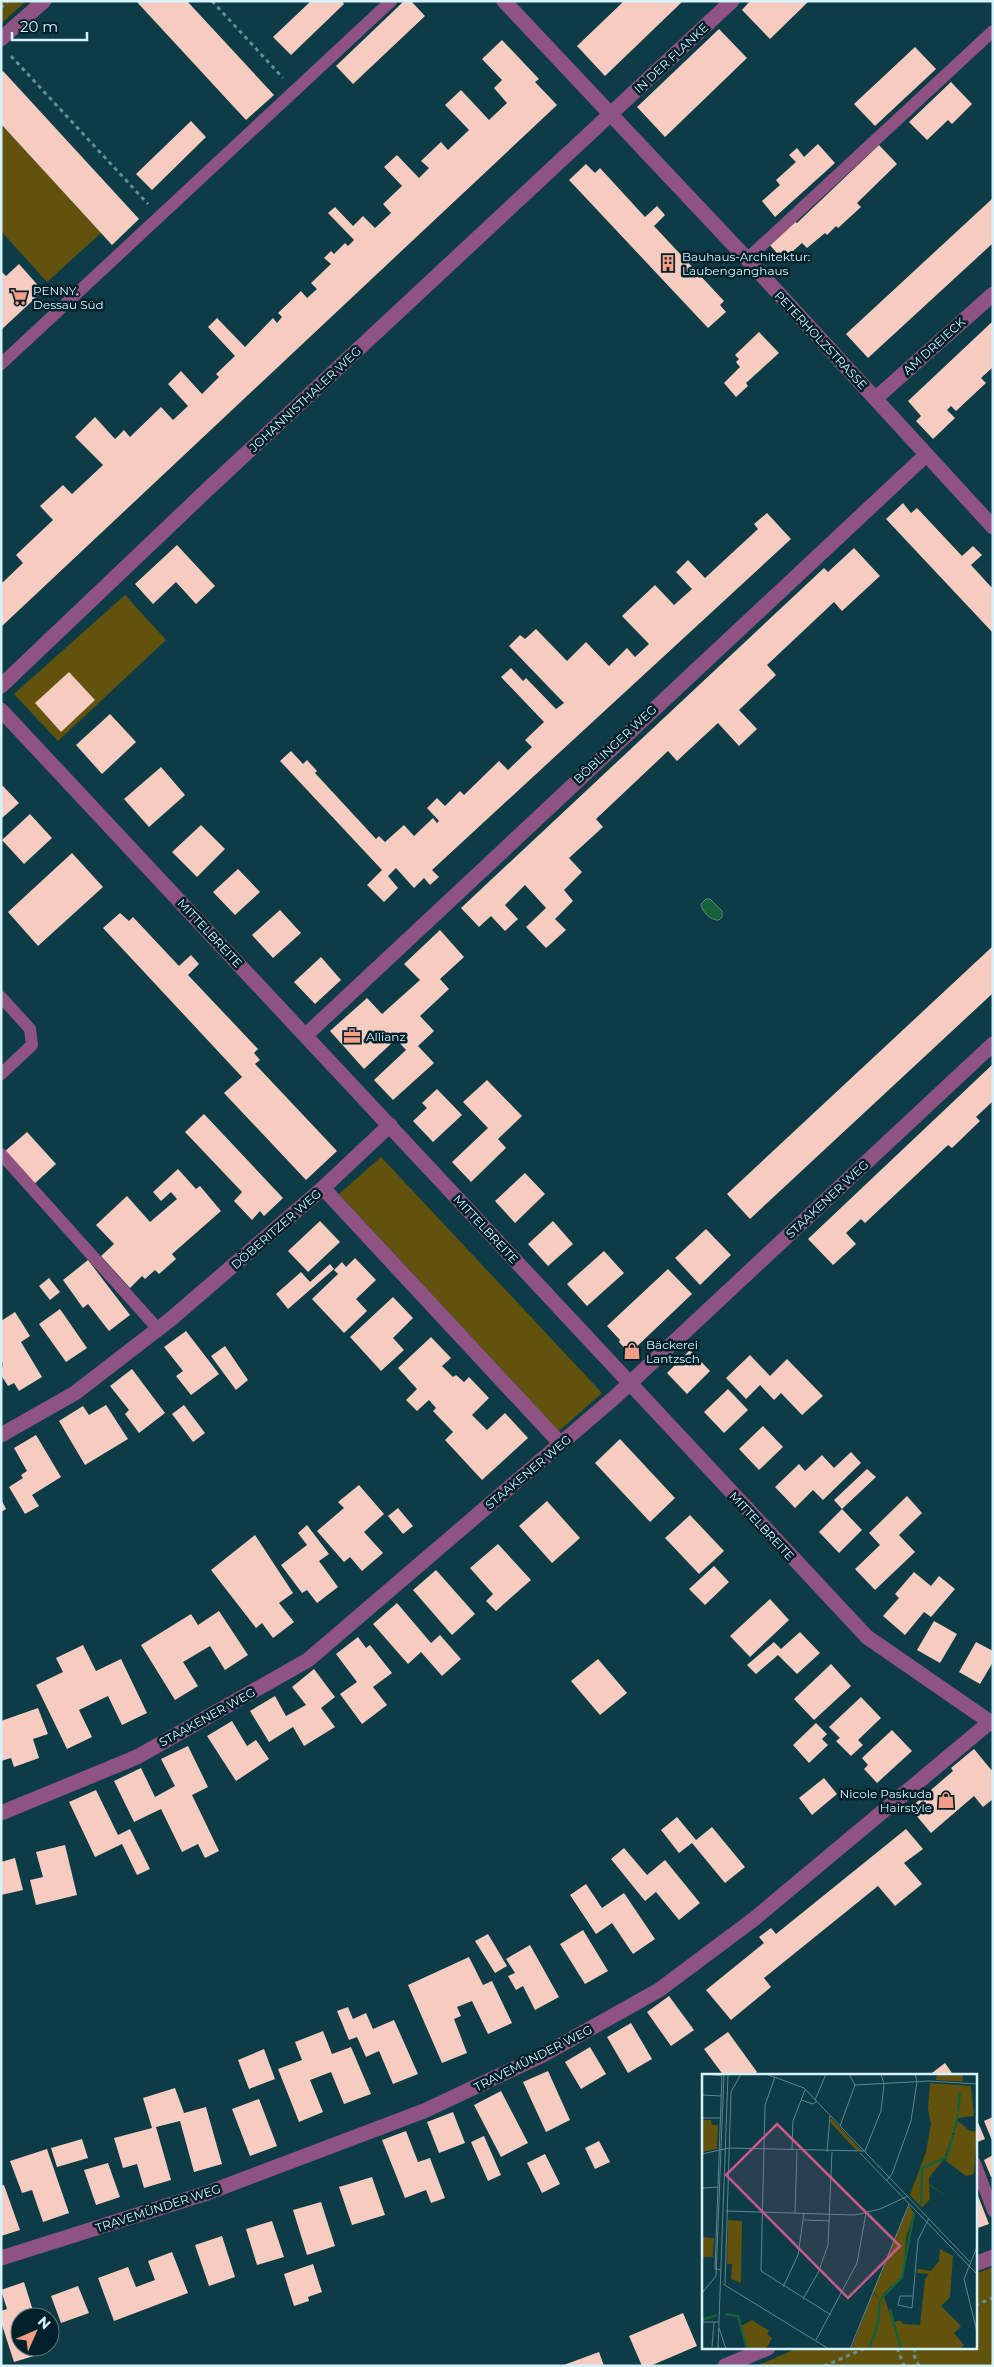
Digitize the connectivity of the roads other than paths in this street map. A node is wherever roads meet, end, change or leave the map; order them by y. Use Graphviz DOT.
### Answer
graph roads {
  1 [pos="44,1"];
  2 [pos="391,1"];
  3 [pos="504,1"];
  4 [pos="732,1"];
  5 [pos="993,31"];
  6 [pos="3,44"];
  7 [pos="611,115"];
  8 [pos="747,259"];
  9 [pos="993,294"];
  10 [pos="1,364"];
  11 [pos="876,398"];
  12 [pos="926,455"];
  13 [pos="993,528"];
  14 [pos="1,686"];
  15 [pos="1,710"];
  16 [pos="1,997"];
  17 [pos="306,1035"];
  18 [pos="993,1044"];
  19 [pos="1,1074"];
  20 [pos="390,1124"];
  21 [pos="1,1154"];
  22 [pos="323,1188"];
  23 [pos="158,1329"];
  24 [pos="629,1384"];
  25 [pos="1,1435"];
  26 [pos="561,1444"];
  27 [pos="991,1723"];
  28 [pos="1,1813"];
  29 [pos="976,2166"];
  30 [pos="993,2211"];
  31 [pos="993,2257"];
  32 [pos="1,2258"];
  33 [pos="976,2264"];
  34 [pos="763,2350"];
  35 [pos="725,2366"];
  1 -- 6 [label="street"];
  2 -- 10 [label="lane"];
  3 -- 7 [label="street, PETERHOLZSTRASSE"];
  4 -- 7 [label="street, IN DER FLANKE"];
  5 -- 8 [label="lane"];
  7 -- 8 [label="street, PETERHOLZSTRASSE"];
  7 -- 14 [label="street, JOHANNISTHALER WEG"];
  8 -- 11 [label="street, PETERHOLZSTRASSE"];
  9 -- 11 [label="street, AM DREIECK"];
  11 -- 12 [label="street, PETERHOLZSTRASSE"];
  12 -- 13 [label="street, PETERHOLZSTRASSE"];
  12 -- 17 [label="street, BÖBLINGER WEG"];
  15 -- 17 [label="street, MITTELBREITE"];
  16 -- 19 [label="lane"];
  17 -- 20 [label="street, MITTELBREITE"];
  18 -- 24 [label="street, STAAKENER WEG"];
  20 -- 22 [label="street, DÖBERITZER WEG"];
  20 -- 24 [label="street, MITTELBREITE"];
  21 -- 23 [label="lane"];
  22 -- 23 [label="street, DÖBERITZER WEG"];
  22 -- 26 [label="street"];
  23 -- 25 [label="street, DÖBERITZER WEG"];
  24 -- 26 [label="street, STAAKENER WEG"];
  24 -- 27 [label="street, MITTELBREITE"];
  26 -- 28 [label="street, STAAKENER WEG"];
  27 -- 32 [label="street, TRAVEMÜNDER WEG"];
  29 -- 30 [label="lane"];
  31 -- 33 [label="street"];
  34 -- 35 [label="street"];
}
